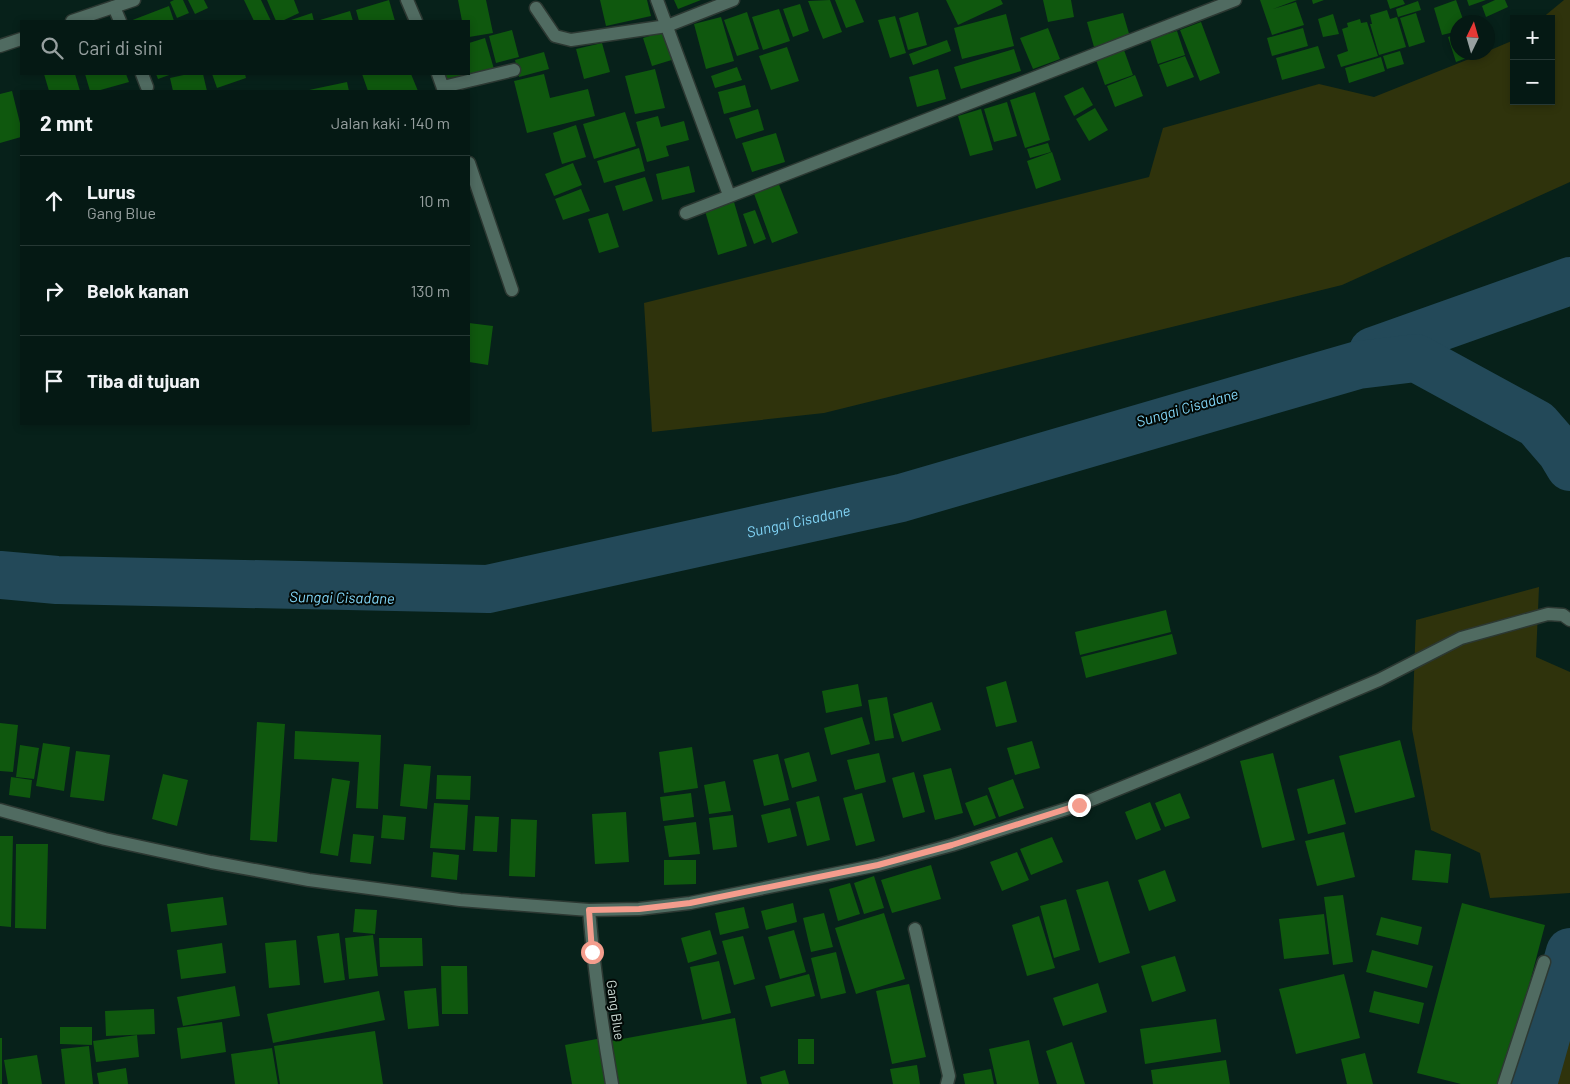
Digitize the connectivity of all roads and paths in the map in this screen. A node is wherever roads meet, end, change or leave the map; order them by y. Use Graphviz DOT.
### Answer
graph roads {
  1 [pos="134,0"];
  2 [pos="406,0"];
  3 [pos="656,0"];
  4 [pos="734,0"];
  5 [pos="1235,0"];
  6 [pos="114,7"];
  7 [pos="536,8"];
  8 [pos="75,20"];
  9 [pos="120,20"];
  10 [pos="416,20"];
  11 [pos="667,26"];
  12 [pos="20,39"];
  13 [pos="0,46"];
  14 [pos="514,70"];
  15 [pos="142,75"];
  16 [pos="438,75"];
  17 [pos="147,87"];
  18 [pos="443,89"];
  19 [pos="470,166"];
  20 [pos="729,195"];
  21 [pos="686,213"];
  22 [pos="512,290"];
  23 [pos="1568,615"];
  24 [pos="0,810"];
  25 [pos="589,910"];
  26 [pos="915,929"];
  27 [pos="1544,962"];
  28 [pos="612,1084"];
  29 [pos="947,1084"];
  30 [pos="1504,1084"];
  1 -- 6 [label="street"];
  2 -- 10 [label="street"];
  3 -- 11 [label="street"];
  4 -- 11 [label="street"];
  5 -- 20 [label="street"];
  6 -- 8 [label="street"];
  6 -- 9 [label="street"];
  7 -- 11 [label="street"];
  11 -- 20 [label="street"];
  12 -- 13 [label="street"];
  14 -- 18 [label="street"];
  15 -- 17 [label="street"];
  16 -- 18 [label="street"];
  19 -- 22 [label="street"];
  20 -- 21 [label="street"];
  23 -- 25 [label="street"];
  24 -- 25 [label="street"];
  25 -- 28 [label="street, Gang Blue"];
  26 -- 29 [label="street"];
  27 -- 30 [label="street"];
}
